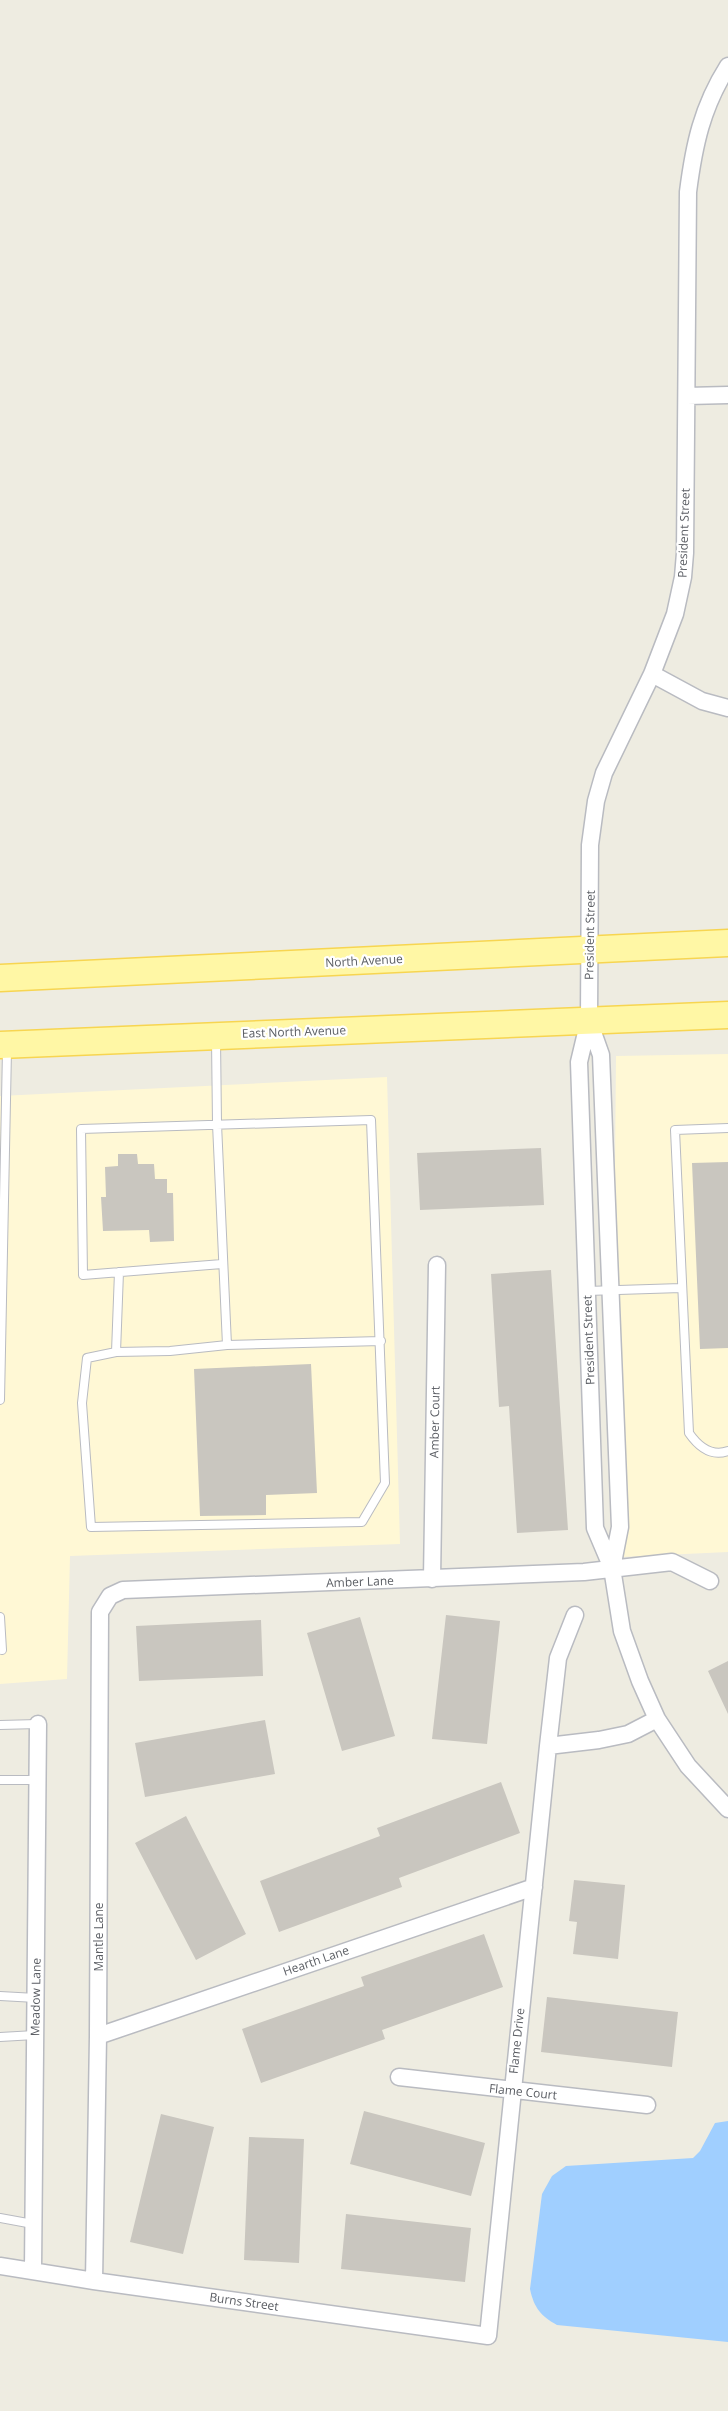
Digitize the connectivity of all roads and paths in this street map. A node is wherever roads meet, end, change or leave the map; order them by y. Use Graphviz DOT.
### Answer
graph roads {
  1 [pos="728,66"];
  2 [pos="728,395"];
  3 [pos="686,396"];
  4 [pos="652,674"];
  5 [pos="728,708"];
  6 [pos="728,943"];
  7 [pos="589,950"];
  8 [pos="0,978"];
  9 [pos="728,1014"];
  10 [pos="589,1020"];
  11 [pos="216,1035"];
  12 [pos="4,1045"];
  13 [pos="217,1124"];
  14 [pos="728,1128"];
  15 [pos="222,1264"];
  16 [pos="438,1264"];
  17 [pos="118,1272"];
  18 [pos="681,1288"];
  19 [pos="611,1290"];
  20 [pos="587,1291"];
  21 [pos="381,1340"];
  22 [pos="227,1345"];
  23 [pos="116,1352"];
  24 [pos="0,1400"];
  25 [pos="728,1452"];
  26 [pos="612,1568"];
  27 [pos="432,1579"];
  28 [pos="710,1581"];
  29 [pos="110,1596"];
  30 [pos="575,1615"];
  31 [pos="0,1617"];
  32 [pos="2,1650"];
  33 [pos="657,1718"];
  34 [pos="38,1724"];
  35 [pos="0,1725"];
  36 [pos="548,1746"];
  37 [pos="0,1780"];
  38 [pos="38,1780"];
  39 [pos="728,1809"];
  40 [pos="534,1887"];
  41 [pos="0,1996"];
  42 [pos="36,1998"];
  43 [pos="36,2035"];
  44 [pos="98,2036"];
  45 [pos="0,2037"];
  46 [pos="399,2078"];
  47 [pos="512,2090"];
  48 [pos="647,2105"];
  49 [pos="0,2218"];
  50 [pos="33,2224"];
  51 [pos="0,2266"];
  52 [pos="33,2270"];
  53 [pos="94,2281"];
  54 [pos="488,2336"];
  1 -- 3 [label="street, President Street"];
  2 -- 3 [label="street"];
  3 -- 4 [label="street, President Street"];
  4 -- 5 [label="street"];
  4 -- 7 [label="street, President Street"];
  6 -- 7 [label="main road, North Avenue"];
  7 -- 8 [label="main road, North Avenue"];
  7 -- 10 [label="street, President Street"];
  9 -- 10 [label="main road"];
  10 -- 11 [label="main road, East North Avenue"];
  10 -- 19 [label="street, President Street"];
  10 -- 20 [label="street, President Street"];
  11 -- 12 [label="main road, East North Avenue"];
  11 -- 13 [label="lane"];
  12 -- 24 [label="lane"];
  13 -- 15 [label="lane"];
  13 -- 17 [label="lane"];
  13 -- 21 [label="lane"];
  14 -- 18 [label="lane"];
  15 -- 17 [label="lane"];
  15 -- 22 [label="lane"];
  16 -- 27 [label="street, Amber Court"];
  17 -- 23 [label="lane"];
  18 -- 19 [label="lane"];
  18 -- 25 [label="lane"];
  19 -- 20 [label="lane"];
  19 -- 26 [label="street, President Street"];
  20 -- 26 [label="street, President Street"];
  21 -- 22 [label="lane"];
  21 -- 23 [label="lane"];
  22 -- 23 [label="lane"];
  26 -- 27 [label="street, Amber Lane"];
  26 -- 28 [label="street, Amber Lane"];
  26 -- 33 [label="street, President Street"];
  27 -- 29 [label="street, Amber Lane"];
  29 -- 44 [label="street, Mantle Lane"];
  30 -- 36 [label="street, Flame Drive"];
  31 -- 32 [label="lane"];
  33 -- 36 [label="street"];
  33 -- 39 [label="street, President Street"];
  34 -- 35 [label="lane"];
  34 -- 38 [label="street, Meadow Lane"];
  36 -- 40 [label="street, Flame Drive"];
  37 -- 38 [label="lane"];
  38 -- 42 [label="street, Meadow Lane"];
  40 -- 44 [label="street, Hearth Lane"];
  40 -- 47 [label="street, Flame Drive"];
  41 -- 42 [label="lane"];
  42 -- 43 [label="street, Meadow Lane"];
  43 -- 45 [label="lane"];
  43 -- 50 [label="street, Meadow Lane"];
  44 -- 53 [label="street, Mantle Lane"];
  46 -- 47 [label="street, Flame Court"];
  47 -- 48 [label="street, Flame Court"];
  47 -- 54 [label="street, Flame Drive"];
  49 -- 50 [label="lane"];
  50 -- 52 [label="street, Meadow Lane"];
  51 -- 52 [label="street, Burns Street"];
  52 -- 53 [label="street, Burns Street"];
  53 -- 54 [label="street, Burns Street"];
}
